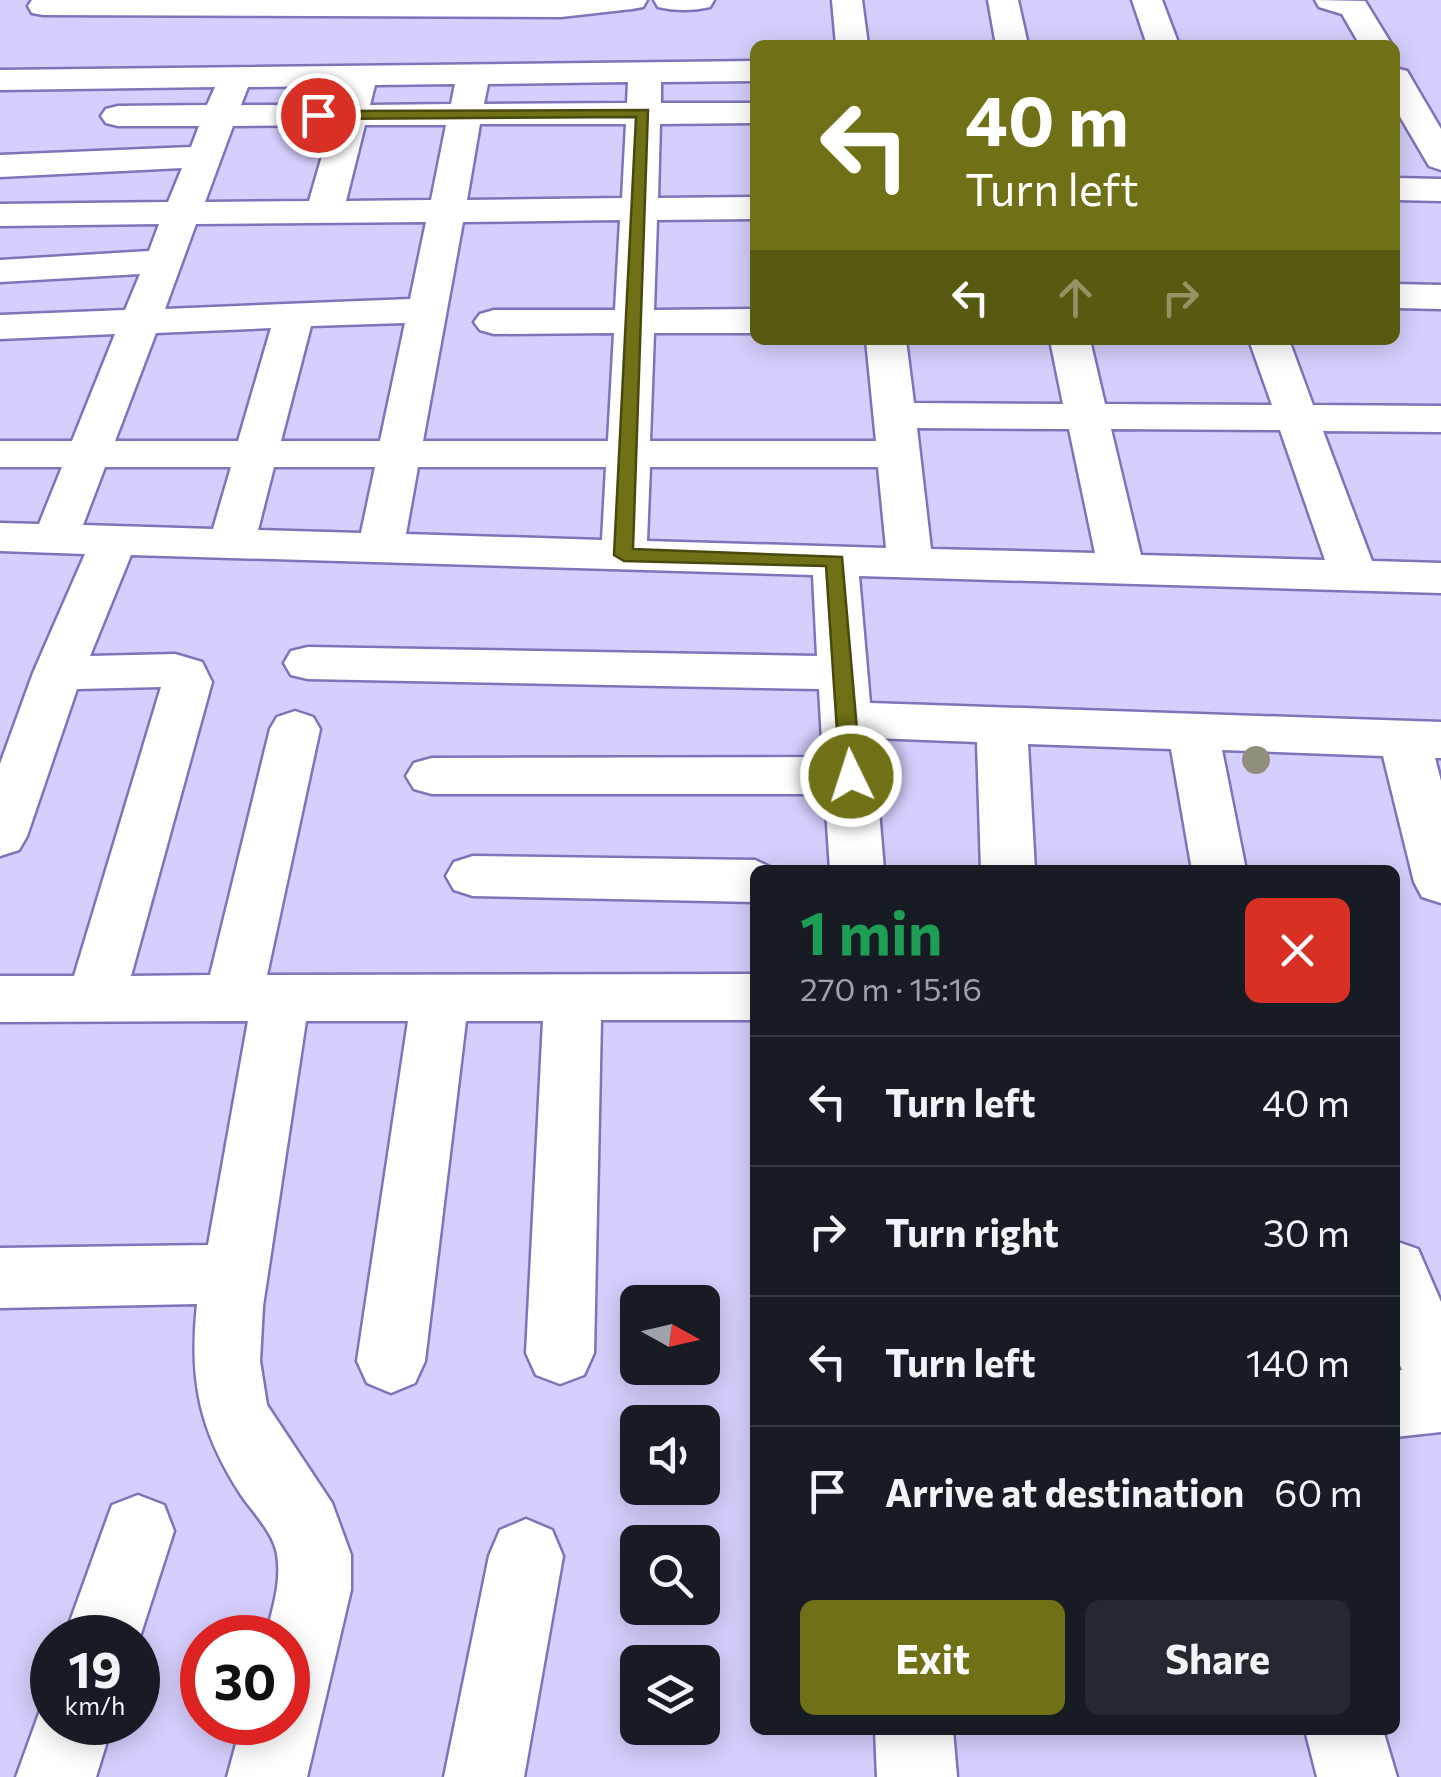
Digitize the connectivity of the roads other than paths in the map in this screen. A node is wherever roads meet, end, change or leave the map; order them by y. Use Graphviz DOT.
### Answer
graph roads {
  1 [pos="632,0"];
  2 [pos="647,0"];
  3 [pos="669,0"];
  4 [pos="699,0"];
  5 [pos="848,0"];
  6 [pos="1003,0"];
  7 [pos="1146,0"];
  8 [pos="1339,1"];
  9 [pos="36,2"];
  10 [pos="380,4"];
  11 [pos="262,7"];
  12 [pos="485,8"];
  13 [pos="852,40"];
  14 [pos="1011,40"];
  15 [pos="1161,40"];
  16 [pos="1373,40"];
  17 [pos="750,71"];
  18 [pos="645,72"];
  19 [pos="472,74"];
  20 [pos="361,75"];
  21 [pos="235,77"];
  22 [pos="4,89"];
  23 [pos="1400,94"];
  24 [pos="750,112"];
  25 [pos="643,113"];
  26 [pos="465,114"];
  27 [pos="351,115"];
  28 [pos="80,116"];
  29 [pos="220,116"];
  30 [pos="204,157"];
  31 [pos="1441,159"];
  32 [pos="0,166"];
  33 [pos="1400,189"];
  34 [pos="1441,190"];
  35 [pos="750,208"];
  36 [pos="640,209"];
  37 [pos="325,210"];
  38 [pos="446,210"];
  39 [pos="183,211"];
  40 [pos="0,215"];
  41 [pos="164,262"];
  42 [pos="0,271"];
  43 [pos="1400,296"];
  44 [pos="1441,297"];
  45 [pos="427,310"];
  46 [pos="294,315"];
  47 [pos="140,320"];
  48 [pos="750,321"];
  49 [pos="494,322"];
  50 [pos="635,322"];
  51 [pos="0,327"];
  52 [pos="887,345"];
  53 [pos="1071,345"];
  54 [pos="1271,345"];
  55 [pos="1085,416"];
  56 [pos="1298,418"];
  57 [pos="1441,420"];
  58 [pos="896,434"];
  59 [pos="90,451"];
  60 [pos="256,452"];
  61 [pos="400,452"];
  62 [pos="629,452"];
  63 [pos="0,454"];
  64 [pos="0,536"];
  65 [pos="56,538"];
  66 [pos="114,540"];
  67 [pos="232,543"];
  68 [pos="381,548"];
  69 [pos="624,555"];
  70 [pos="836,561"];
  71 [pos="910,563"];
  72 [pos="1121,569"];
  73 [pos="1354,576"];
  74 [pos="1441,578"];
  75 [pos="308,663"];
  76 [pos="58,673"];
  77 [pos="845,697"];
  78 [pos="1002,725"];
  79 [pos="295,729"];
  80 [pos="1194,731"];
  81 [pos="1422,739"];
  82 [pos="432,776"];
  83 [pos="851,776"];
  84 [pos="0,836"];
  85 [pos="857,865"];
  86 [pos="1008,865"];
  87 [pos="1218,865"];
  88 [pos="474,876"];
  89 [pos="750,881"];
  90 [pos="1441,882"];
  91 [pos="574,997"];
  92 [pos="750,997"];
  93 [pos="96,998"];
  94 [pos="257,998"];
  95 [pos="440,998"];
  96 [pos="0,999"];
  97 [pos="236,1274"];
  98 [pos="1400,1282"];
  99 [pos="2,1284"];
  100 [pos="560,1353"];
  101 [pos="392,1361"];
  102 [pos="1441,1384"];
  103 [pos="1441,1399"];
  104 [pos="1400,1403"];
  105 [pos="138,1531"];
  106 [pos="526,1556"];
  107 [pos="110,1615"];
  108 [pos="308,1615"];
  109 [pos="914,1735"];
  110 [pos="1345,1735"];
  111 [pos="66,1745"];
  112 [pos="275,1745"];
  113 [pos="56,1777"];
  114 [pos="267,1777"];
  115 [pos="484,1777"];
  116 [pos="917,1777"];
  117 [pos="1357,1777"];
  1 -- 12 [label="street"];
  2 -- 18 [label="street"];
  3 -- 4 [label="street"];
  5 -- 13 [label="street"];
  6 -- 14 [label="street"];
  7 -- 15 [label="street"];
  8 -- 16 [label="street"];
  9 -- 11 [label="street"];
  9 -- 22 [label="street"];
  10 -- 11 [label="street"];
  10 -- 12 [label="street"];
  10 -- 20 [label="street"];
  11 -- 21 [label="street"];
  12 -- 19 [label="street"];
  17 -- 18 [label="street"];
  18 -- 19 [label="street"];
  18 -- 25 [label="street"];
  19 -- 20 [label="street"];
  19 -- 26 [label="street"];
  20 -- 21 [label="street"];
  20 -- 27 [label="street"];
  21 -- 22 [label="street"];
  21 -- 29 [label="street"];
  23 -- 31 [label="street"];
  24 -- 25 [label="street"];
  25 -- 26 [label="street"];
  25 -- 36 [label="street"];
  26 -- 27 [label="street"];
  26 -- 38 [label="street"];
  27 -- 29 [label="street"];
  27 -- 37 [label="street"];
  28 -- 29 [label="street"];
  29 -- 30 [label="street"];
  30 -- 32 [label="street"];
  30 -- 39 [label="street"];
  33 -- 34 [label="street"];
  35 -- 36 [label="street"];
  36 -- 38 [label="street"];
  36 -- 50 [label="street"];
  37 -- 38 [label="street"];
  37 -- 39 [label="street"];
  38 -- 45 [label="street"];
  39 -- 40 [label="street"];
  39 -- 41 [label="street"];
  41 -- 42 [label="street"];
  41 -- 47 [label="street"];
  43 -- 44 [label="street"];
  45 -- 46 [label="street"];
  45 -- 61 [label="street"];
  46 -- 47 [label="street"];
  46 -- 60 [label="street"];
  47 -- 51 [label="street"];
  47 -- 59 [label="street"];
  48 -- 50 [label="street"];
  49 -- 50 [label="street"];
  50 -- 62 [label="street"];
  52 -- 58 [label="street"];
  53 -- 55 [label="street"];
  54 -- 56 [label="street"];
  55 -- 56 [label="street"];
  55 -- 58 [label="street"];
  55 -- 72 [label="street"];
  56 -- 57 [label="street"];
  56 -- 73 [label="street"];
  58 -- 62 [label="street"];
  58 -- 71 [label="street"];
  59 -- 60 [label="street"];
  59 -- 63 [label="street"];
  59 -- 65 [label="street"];
  60 -- 61 [label="street"];
  60 -- 67 [label="street"];
  61 -- 62 [label="street"];
  61 -- 68 [label="street"];
  62 -- 69 [label="street"];
  64 -- 65 [label="street"];
  65 -- 66 [label="street"];
  66 -- 67 [label="street"];
  66 -- 76 [label="street"];
  67 -- 68 [label="street"];
  68 -- 69 [label="street"];
  69 -- 70 [label="street"];
  70 -- 71 [label="street"];
  70 -- 77 [label="street"];
  71 -- 72 [label="street"];
  72 -- 73 [label="street"];
  73 -- 74 [label="street"];
  75 -- 77 [label="street"];
  76 -- 84 [label="street"];
  76 -- 93 [label="street"];
  77 -- 78 [label="street"];
  77 -- 83 [label="street"];
  78 -- 80 [label="street"];
  78 -- 86 [label="street"];
  79 -- 94 [label="street"];
  80 -- 81 [label="street"];
  80 -- 87 [label="street"];
  81 -- 90 [label="street"];
  82 -- 83 [label="street"];
  83 -- 85 [label="street"];
  88 -- 89 [label="street"];
  91 -- 92 [label="street"];
  91 -- 95 [label="street"];
  91 -- 100 [label="street"];
  93 -- 94 [label="street"];
  93 -- 96 [label="street"];
  94 -- 95 [label="street"];
  94 -- 97 [label="street"];
  95 -- 101 [label="street"];
  97 -- 99 [label="street"];
  97 -- 108 [label="street"];
  98 -- 102 [label="street"];
  103 -- 104 [label="street"];
  105 -- 107 [label="street"];
  106 -- 115 [label="street"];
  109 -- 116 [label="street"];
  110 -- 117 [label="street"];
  111 -- 113 [label="street"];
  112 -- 114 [label="street"];
}
